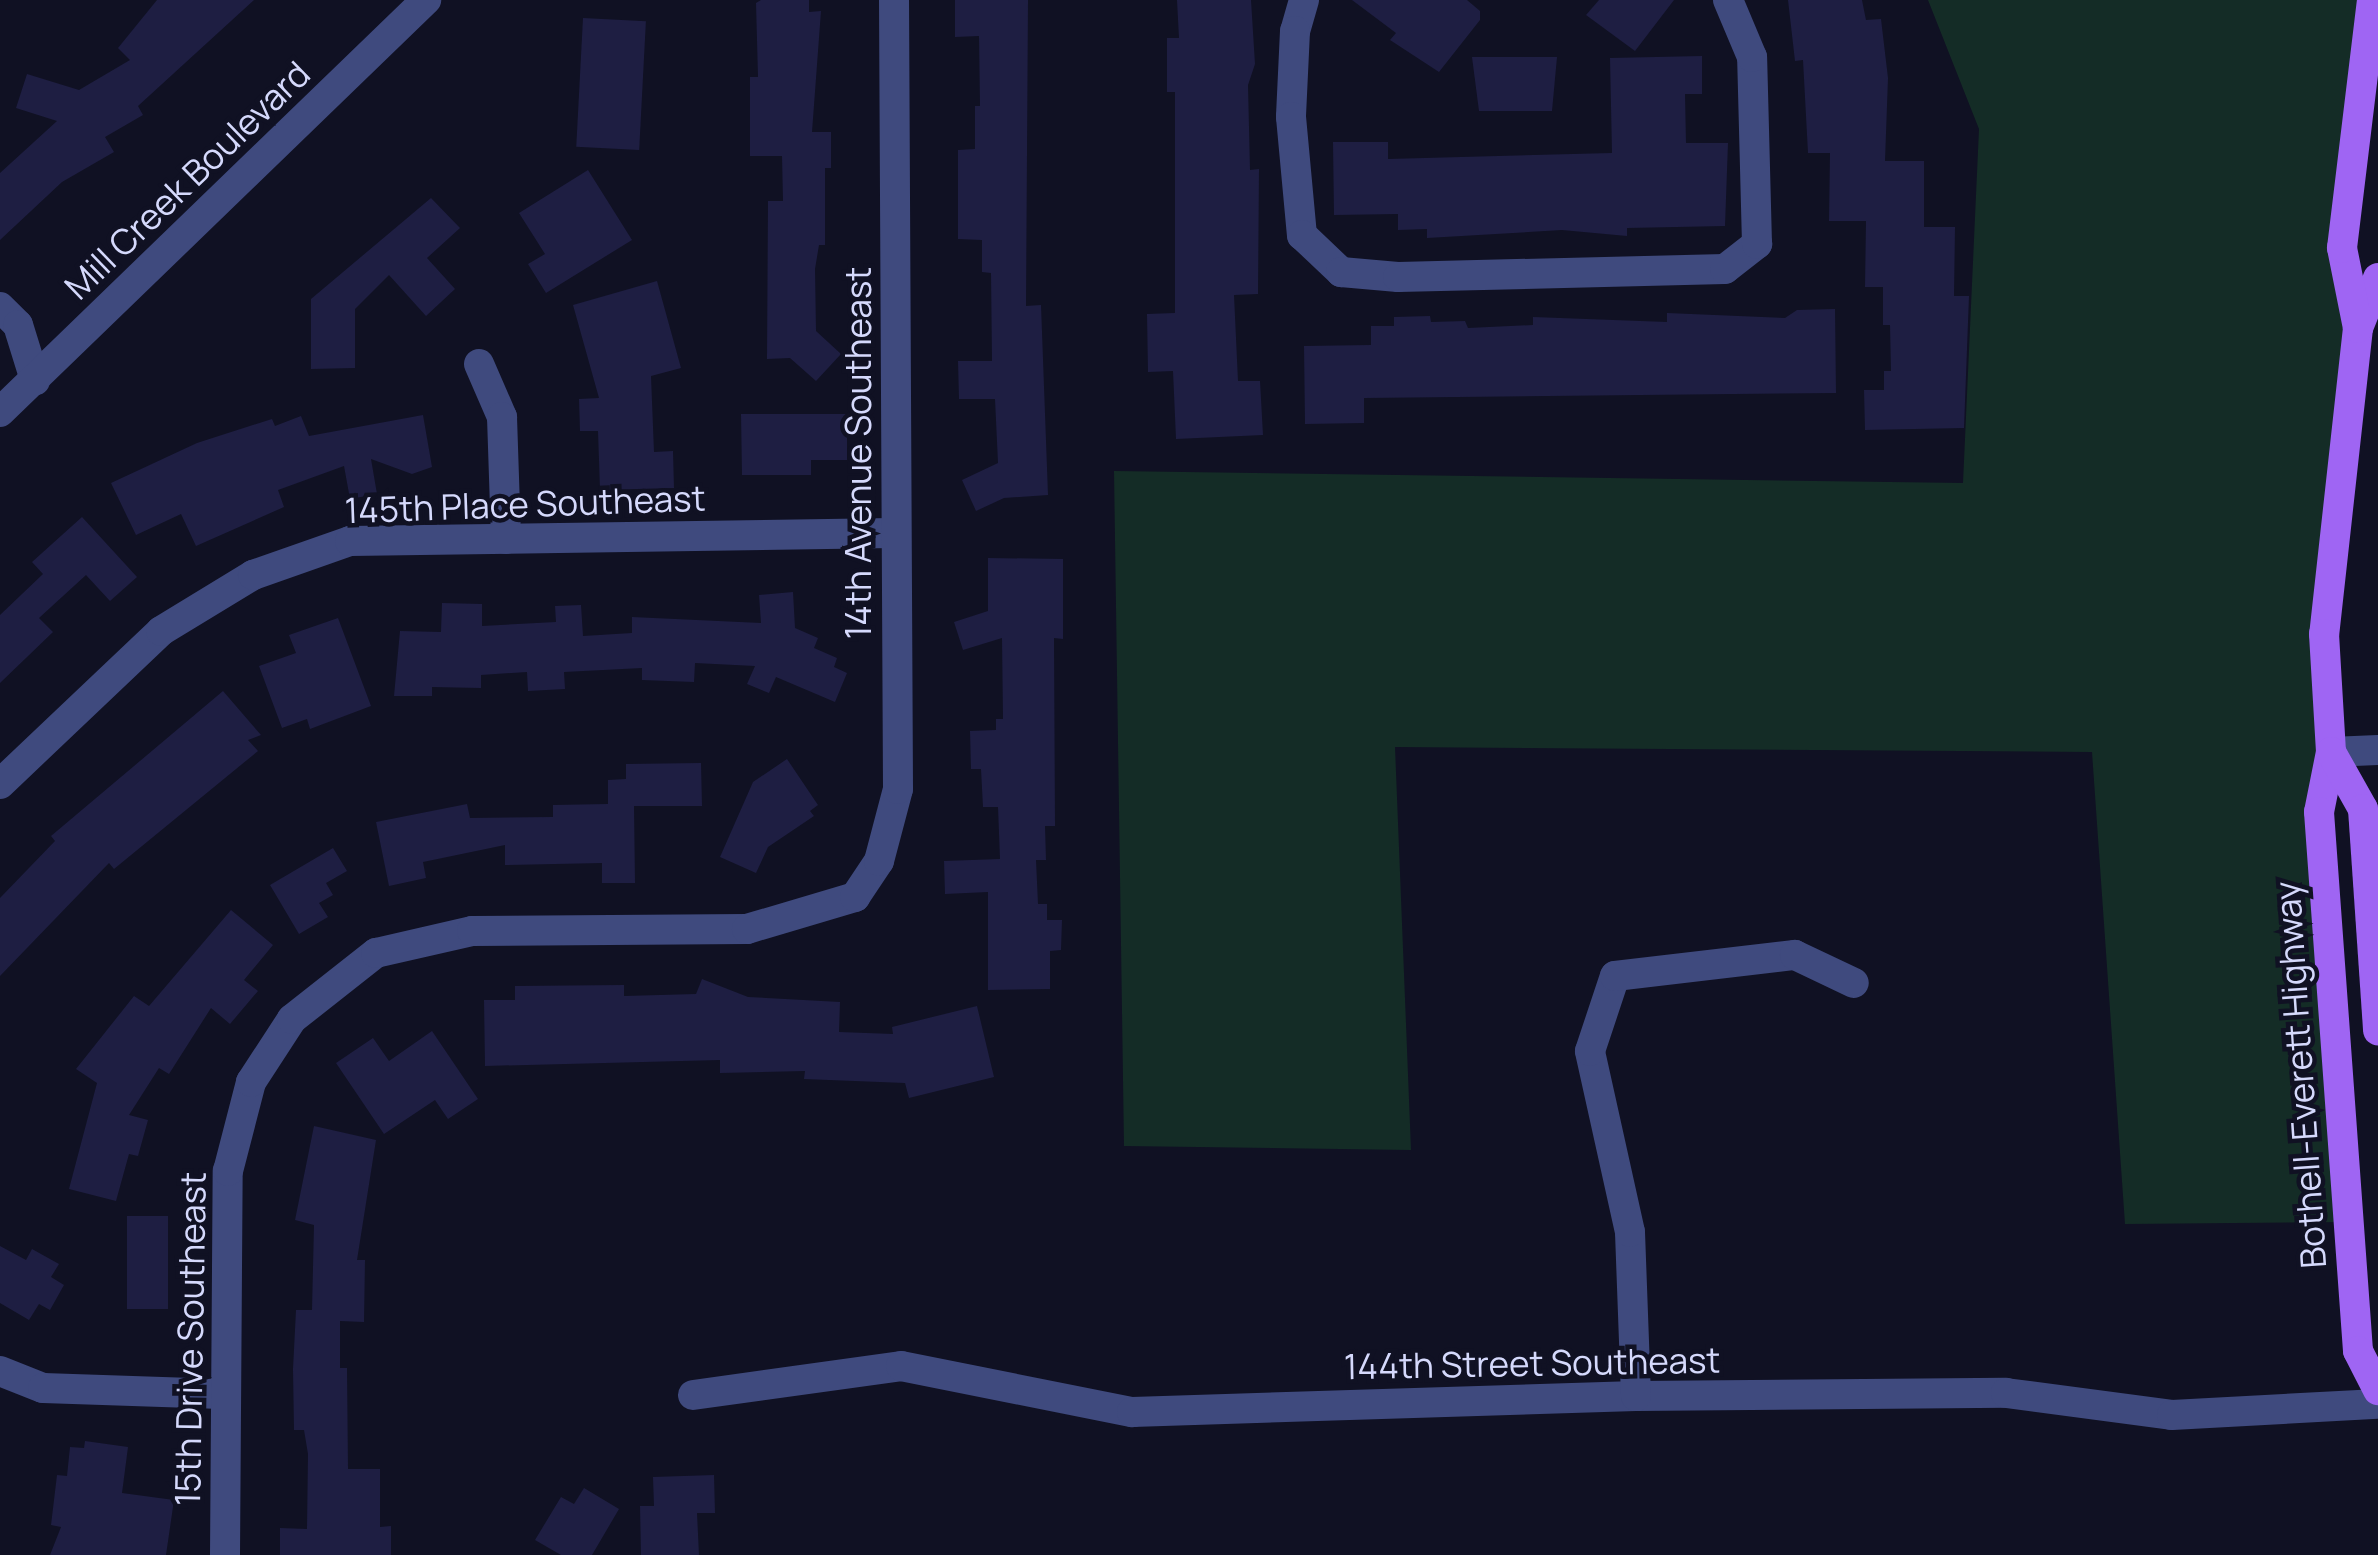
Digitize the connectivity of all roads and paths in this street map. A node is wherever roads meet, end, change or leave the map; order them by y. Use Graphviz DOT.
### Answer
graph roads {
  1 [pos="426,0"];
  2 [pos="894,0"];
  3 [pos="1304,0"];
  4 [pos="1728,0"];
  5 [pos="2372,0"];
  6 [pos="2378,278"];
  7 [pos="0,307"];
  8 [pos="2358,328"];
  9 [pos="0,358"];
  10 [pos="479,364"];
  11 [pos="35,380"];
  12 [pos="0,412"];
  13 [pos="893,532"];
  14 [pos="506,539"];
  15 [pos="2378,750"];
  16 [pos="2331,752"];
  17 [pos="0,784"];
  18 [pos="855,897"];
  19 [pos="1854,983"];
  20 [pos="2378,1030"];
  21 [pos="0,1372"];
  22 [pos="2378,1390"];
  23 [pos="222,1394"];
  24 [pos="692,1395"];
  25 [pos="1636,1396"];
  26 [pos="2378,1404"];
  27 [pos="225,1555"];
  1 -- 11 [label="street, Mill Creek Boulevard"];
  2 -- 13 [label="street, 14th Avenue Southeast"];
  3 -- 4 [label="street"];
  5 -- 8 [label="main road, Bothell-Everett Highway"];
  6 -- 8 [label="main road, Bothell-Everett Highway"];
  7 -- 11 [label="street"];
  8 -- 16 [label="main road, Bothell-Everett Highway"];
  9 -- 11 [label="street"];
  10 -- 14 [label="street"];
  11 -- 12 [label="street, Mill Creek Boulevard"];
  13 -- 14 [label="street, 145th Place Southeast"];
  13 -- 18 [label="street, 14th Avenue Southeast"];
  14 -- 17 [label="street, 145th Place Southeast"];
  15 -- 16 [label="street"];
  16 -- 20 [label="main road, Bothell-Everett Highway"];
  16 -- 22 [label="main road, Bothell-Everett Highway"];
  18 -- 23 [label="street, 15th Drive Southeast"];
  19 -- 25 [label="street"];
  21 -- 23 [label="street"];
  23 -- 27 [label="street, 15th Drive Southeast"];
  24 -- 25 [label="street, 144th Street Southeast"];
  25 -- 26 [label="street, 144th Street Southeast"];
}
